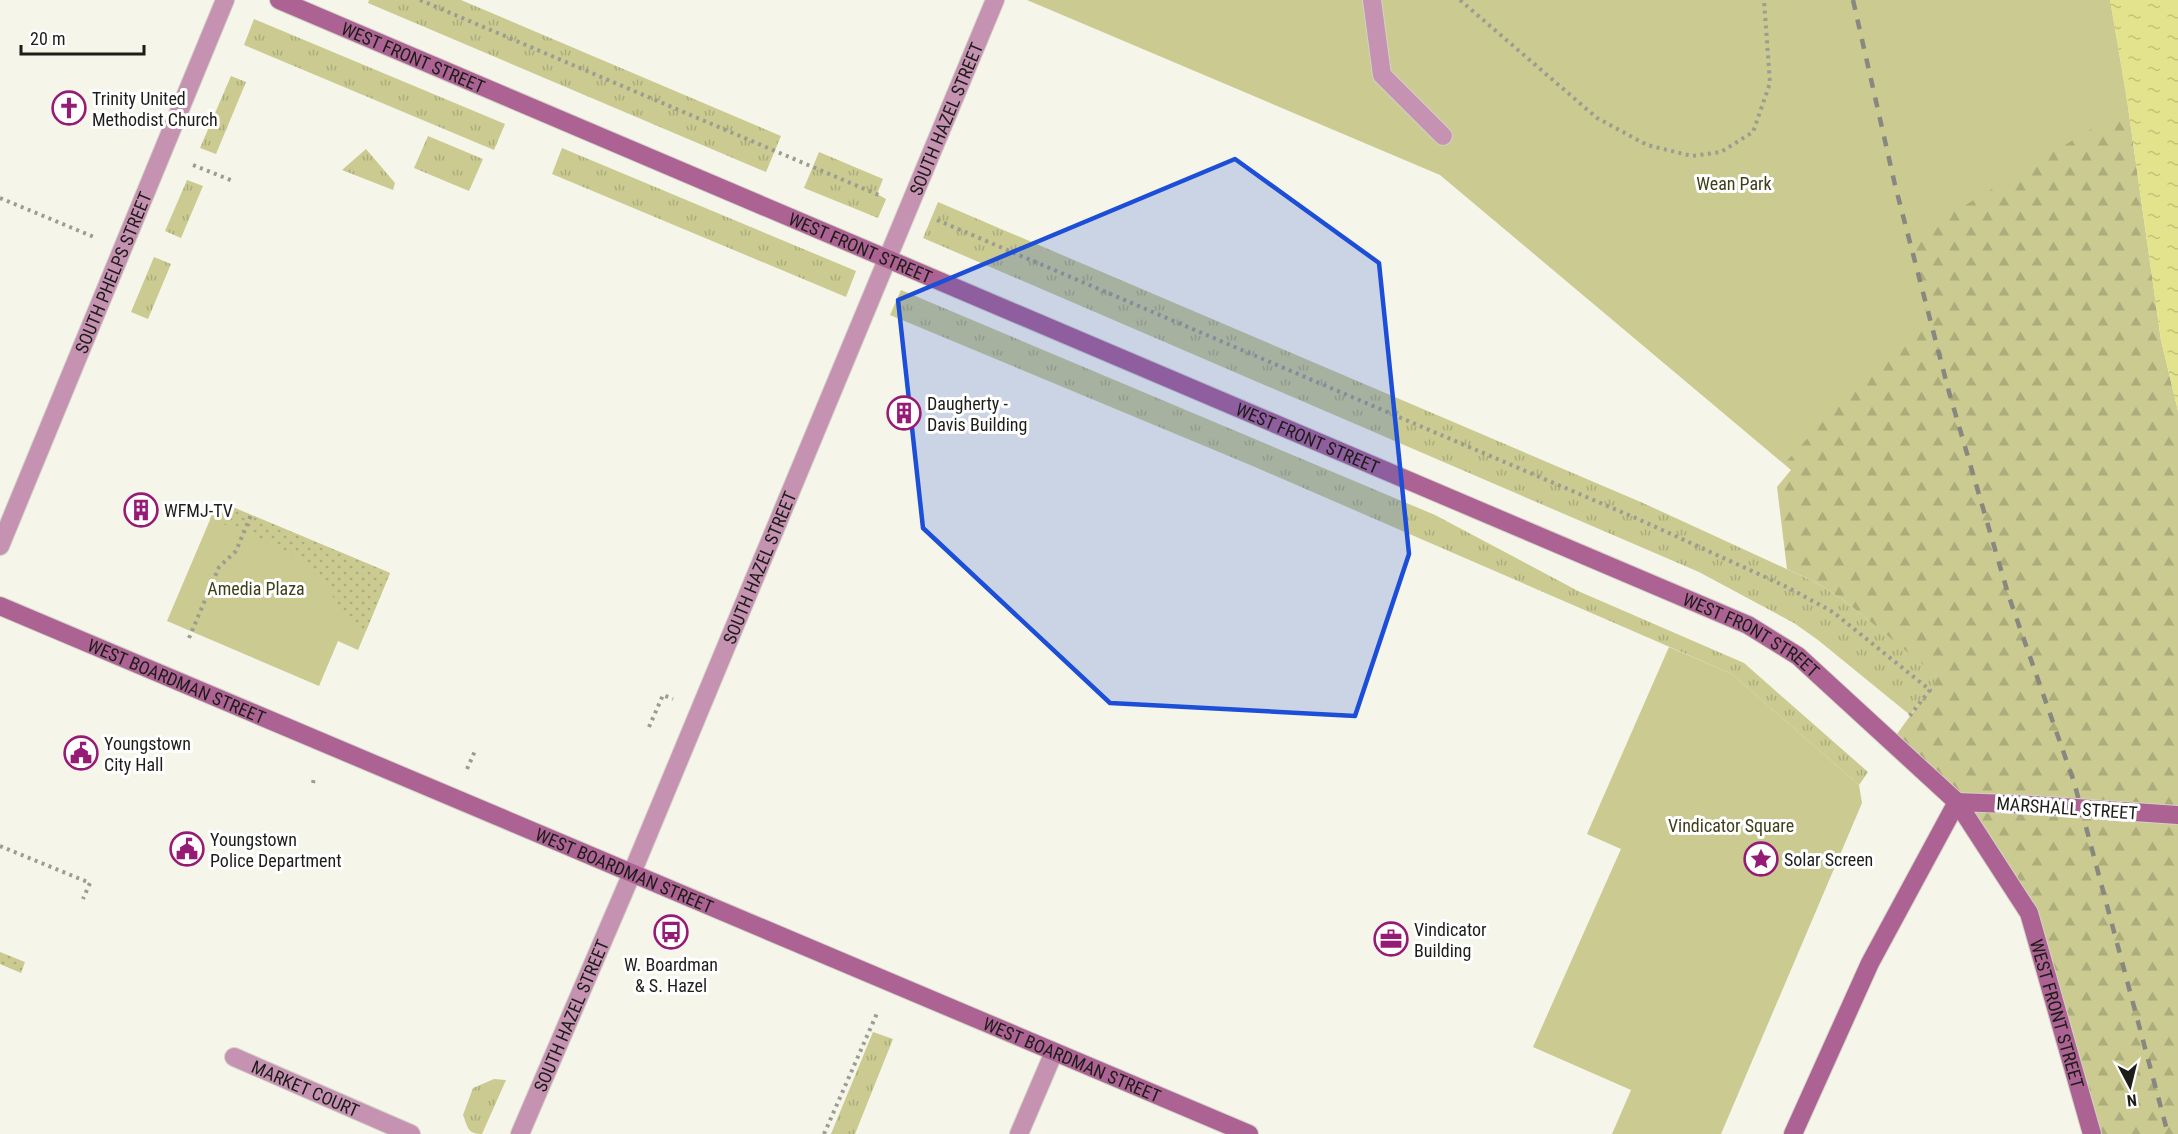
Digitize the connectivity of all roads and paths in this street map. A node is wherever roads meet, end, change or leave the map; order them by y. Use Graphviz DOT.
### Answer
graph roads {
  1 [pos="225,0"];
  2 [pos="279,0"];
  3 [pos="420,0"];
  4 [pos="995,0"];
  5 [pos="1372,0"];
  6 [pos="1460,0"];
  7 [pos="1764,0"];
  8 [pos="1443,136"];
  9 [pos="194,165"];
  10 [pos="233,181"];
  11 [pos="0,198"];
  12 [pos="886,199"];
  13 [pos="932,218"];
  14 [pos="123,249"];
  15 [pos="887,258"];
  16 [pos="251,515"];
  17 [pos="0,546"];
  18 [pos="0,606"];
  19 [pos="189,638"];
  20 [pos="1930,690"];
  21 [pos="679,701"];
  22 [pos="650,727"];
  23 [pos="475,751"];
  24 [pos="467,769"];
  25 [pos="1957,802"];
  26 [pos="2178,815"];
  27 [pos="0,846"];
  28 [pos="632,873"];
  29 [pos="83,899"];
  30 [pos="889,982"];
  31 [pos="1054,1052"];
  32 [pos="234,1057"];
  33 [pos="411,1134"];
  34 [pos="520,1134"];
  35 [pos="824,1134"];
  36 [pos="1019,1134"];
  37 [pos="1249,1134"];
  38 [pos="1793,1134"];
  39 [pos="2092,1134"];
  1 -- 14 [label="street, SOUTH PHELPS STREET"];
  2 -- 15 [label="street, WEST FRONT STREET"];
  3 -- 12 [label="path"];
  4 -- 15 [label="street, SOUTH HAZEL STREET"];
  5 -- 8 [label="street"];
  6 -- 7 [label="path"];
  9 -- 10 [label="path"];
  11 -- 14 [label="path"];
  13 -- 20 [label="path"];
  14 -- 17 [label="street, SOUTH PHELPS STREET"];
  15 -- 25 [label="street, WEST FRONT STREET"];
  15 -- 28 [label="street, SOUTH HAZEL STREET"];
  16 -- 19 [label="path"];
  18 -- 28 [label="street, WEST BOARDMAN STREET"];
  21 -- 22 [label="path"];
  23 -- 24 [label="path"];
  25 -- 26 [label="street, MARSHALL STREET, bridge"];
  25 -- 38 [label="street"];
  25 -- 39 [label="street, WEST FRONT STREET"];
  27 -- 29 [label="path"];
  28 -- 30 [label="street, WEST BOARDMAN STREET"];
  28 -- 34 [label="street, SOUTH HAZEL STREET"];
  30 -- 31 [label="street, WEST BOARDMAN STREET"];
  30 -- 35 [label="path"];
  31 -- 36 [label="street"];
  31 -- 37 [label="street, WEST BOARDMAN STREET"];
  32 -- 33 [label="street, MARKET COURT"];
}
